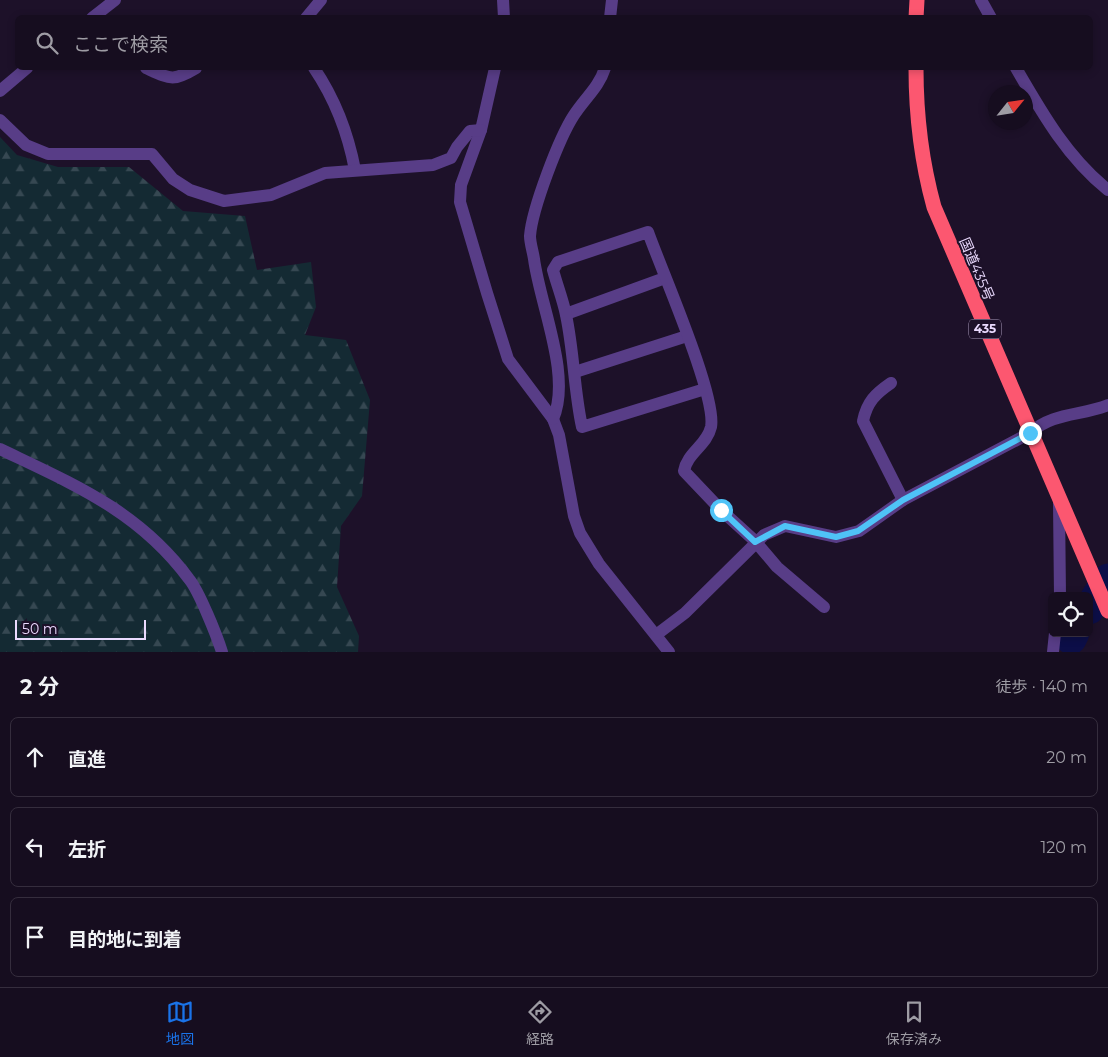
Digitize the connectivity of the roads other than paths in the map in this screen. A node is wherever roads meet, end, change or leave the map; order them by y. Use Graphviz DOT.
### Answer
graph roads {
  1 [pos="115,0"];
  2 [pos="321,0"];
  3 [pos="503,0"];
  4 [pos="612,0"];
  5 [pos="917,0"];
  6 [pos="981,0"];
  7 [pos="96,15"];
  8 [pos="308,15"];
  9 [pos="504,15"];
  10 [pos="610,15"];
  11 [pos="916,15"];
  12 [pos="989,15"];
  13 [pos="25,70"];
  14 [pos="150,70"];
  15 [pos="193,70"];
  16 [pos="315,70"];
  17 [pos="495,70"];
  18 [pos="604,70"];
  19 [pos="916,70"];
  20 [pos="1017,70"];
  21 [pos="0,91"];
  22 [pos="0,120"];
  23 [pos="482,130"];
  24 [pos="355,170"];
  25 [pos="1108,190"];
  26 [pos="664,278"];
  27 [pos="566,314"];
  28 [pos="687,336"];
  29 [pos="575,372"];
  30 [pos="890,382"];
  31 [pos="705,389"];
  32 [pos="1108,405"];
  33 [pos="552,419"];
  34 [pos="1030,433"];
  35 [pos="0,449"];
  36 [pos="903,500"];
  37 [pos="1059,500"];
  38 [pos="755,542"];
  39 [pos="1060,592"];
  40 [pos="824,607"];
  41 [pos="1107,607"];
  42 [pos="656,635"];
  43 [pos="1055,637"];
  44 [pos="222,652"];
  45 [pos="669,652"];
  46 [pos="1053,652"];
  1 -- 7 [label="street"];
  2 -- 8 [label="street"];
  3 -- 9 [label="street"];
  4 -- 10 [label="street"];
  5 -- 11 [label="highway"];
  6 -- 12 [label="street"];
  13 -- 21 [label="street"];
  14 -- 15 [label="street"];
  16 -- 24 [label="street"];
  17 -- 23 [label="street"];
  18 -- 33 [label="street"];
  19 -- 34 [label="highway, 国道435号 / 435"];
  20 -- 25 [label="street"];
  22 -- 24 [label="street"];
  23 -- 24 [label="street"];
  23 -- 33 [label="street"];
  26 -- 27 [label="street"];
  26 -- 27 [label="street"];
  26 -- 28 [label="street"];
  27 -- 29 [label="street"];
  28 -- 29 [label="street"];
  28 -- 31 [label="street"];
  29 -- 31 [label="street"];
  30 -- 36 [label="street"];
  31 -- 38 [label="street"];
  32 -- 34 [label="street"];
  33 -- 42 [label="street"];
  34 -- 36 [label="street"];
  34 -- 37 [label="highway, 国道435号 / 435"];
  35 -- 44 [label="street"];
  36 -- 38 [label="street"];
  37 -- 39 [label="street"];
  37 -- 41 [label="highway, 国道435号 / 435"];
  38 -- 40 [label="street"];
  38 -- 42 [label="street"];
  42 -- 45 [label="street"];
  43 -- 46 [label="street"];
}
